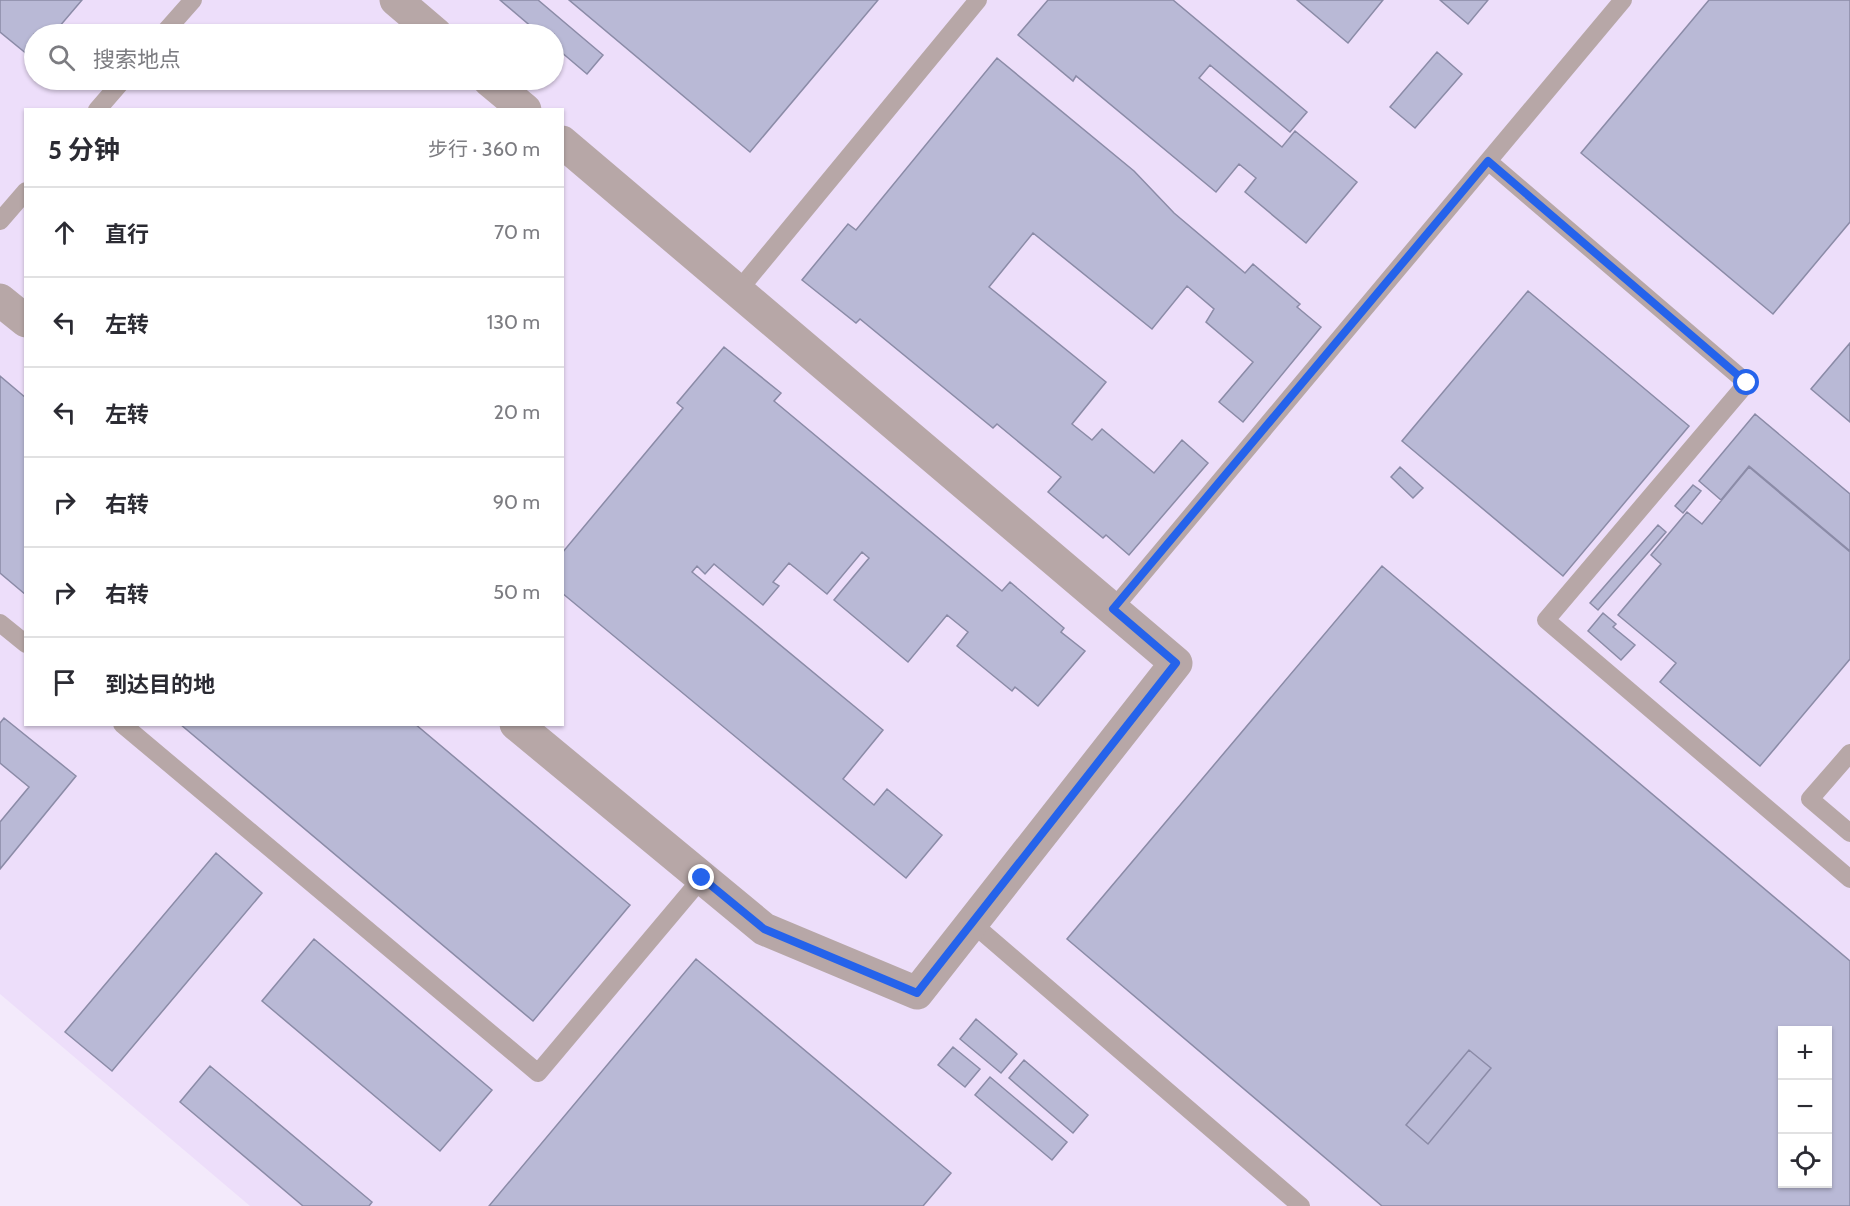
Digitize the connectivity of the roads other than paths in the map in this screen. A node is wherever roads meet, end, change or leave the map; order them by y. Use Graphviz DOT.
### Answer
graph roads {
  1 [pos="193,0"];
  2 [pos="396,0"];
  3 [pos="978,0"];
  4 [pos="1623,0"];
  5 [pos="172,24"];
  6 [pos="424,24"];
  7 [pos="114,90"];
  8 [pos="501,90"];
  9 [pos="99,108"];
  10 [pos="523,108"];
  11 [pos="564,144"];
  12 [pos="1488,161"];
  13 [pos="24,193"];
  14 [pos="0,221"];
  15 [pos="738,291"];
  16 [pos="0,300"];
  17 [pos="24,319"];
  18 [pos="1113,609"];
  19 [pos="0,623"];
  20 [pos="24,642"];
  21 [pos="124,726"];
  22 [pos="518,726"];
  23 [pos="1850,753"];
  24 [pos="1850,833"];
  25 [pos="702,878"];
  26 [pos="1850,879"];
  27 [pos="972,923"];
  28 [pos="1301,1206"];
  1 -- 5 [label="lane"];
  2 -- 6 [label="street"];
  3 -- 15 [label="lane"];
  4 -- 12 [label="lane"];
  7 -- 9 [label="lane"];
  8 -- 10 [label="street"];
  11 -- 15 [label="street"];
  12 -- 18 [label="lane"];
  12 -- 26 [label="lane"];
  13 -- 14 [label="lane"];
  15 -- 18 [label="street"];
  16 -- 17 [label="street"];
  18 -- 27 [label="street"];
  19 -- 20 [label="lane"];
  21 -- 25 [label="lane"];
  22 -- 25 [label="street"];
  23 -- 24 [label="lane"];
  25 -- 27 [label="street"];
  27 -- 28 [label="lane"];
}
